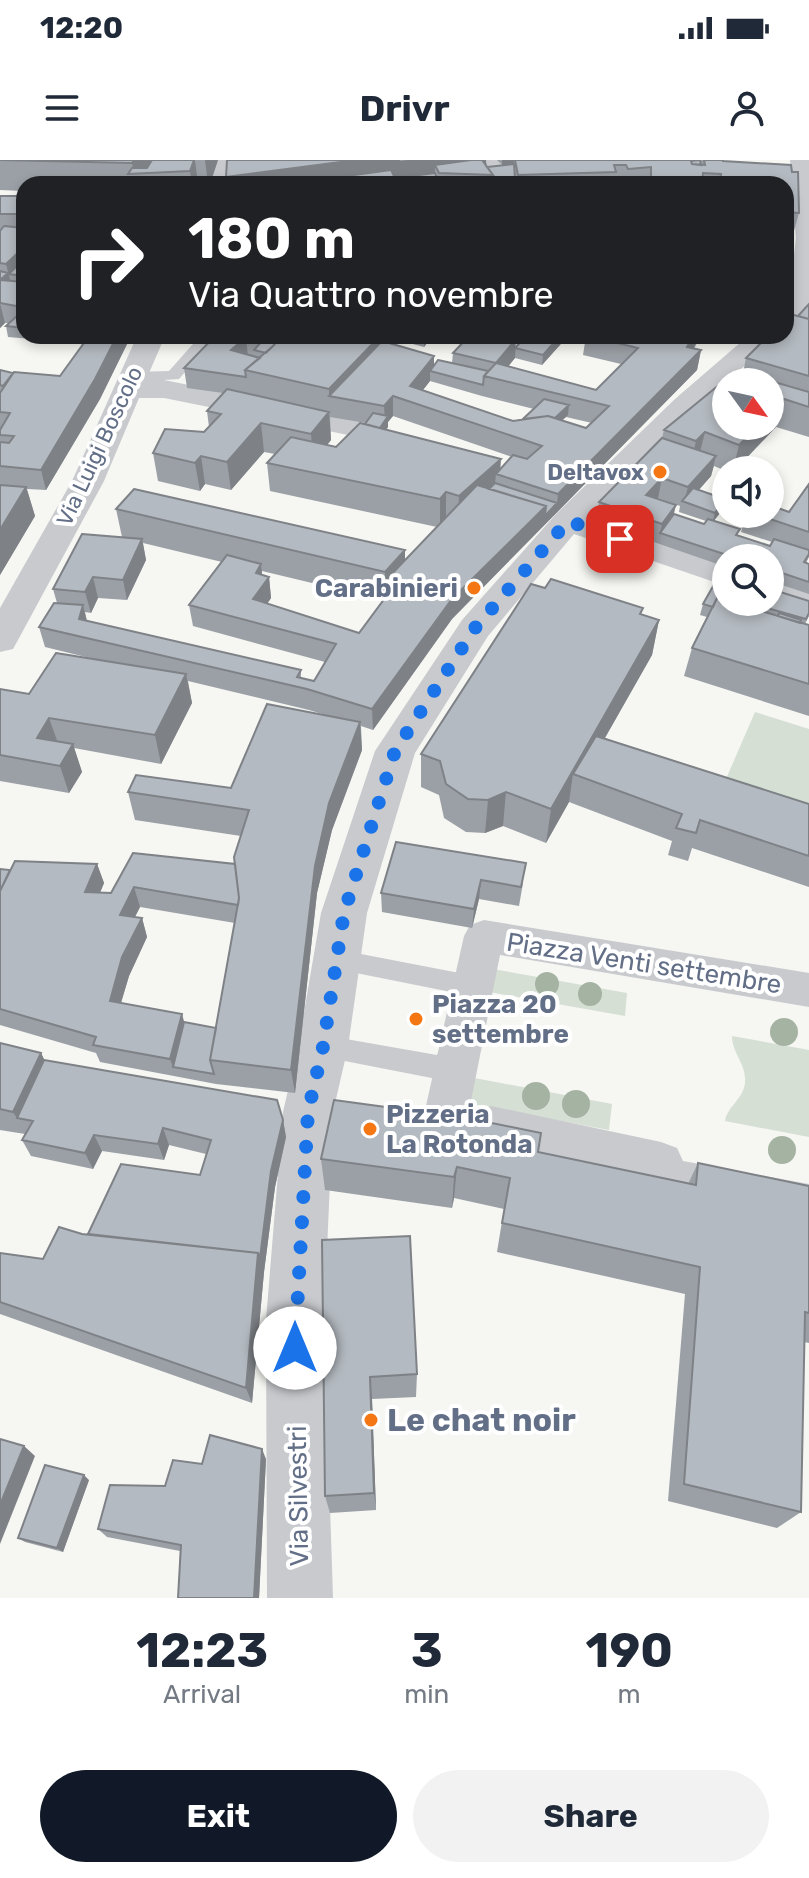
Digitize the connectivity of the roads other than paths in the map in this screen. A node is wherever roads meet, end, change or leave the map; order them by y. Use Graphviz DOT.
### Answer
graph roads {
  1 [pos="490,166"];
  2 [pos="525,169"];
  3 [pos="799,172"];
  4 [pos="465,175"];
  5 [pos="802,231"];
  6 [pos="799,311"];
  7 [pos="147,344"];
  8 [pos="201,344"];
  9 [pos="727,344"];
  10 [pos="755,344"];
  11 [pos="728,367"];
  12 [pos="129,383"];
  13 [pos="368,430"];
  14 [pos="568,521"];
  15 [pos="712,570"];
  16 [pos="784,595"];
  17 [pos="809,603"];
  18 [pos="0,640"];
  19 [pos="485,941"];
  20 [pos="335,960"];
  21 [pos="683,981"];
  22 [pos="809,990"];
  23 [pos="323,1047"];
  24 [pos="449,1117"];
  25 [pos="672,1165"];
  26 [pos="809,1206"];
  27 [pos="304,1597"];
  1 -- 2 [label="street"];
  1 -- 4 [label="street"];
  3 -- 5 [label="street"];
  5 -- 6 [label="street"];
  7 -- 12 [label="street, Via Luigi Boscolo"];
  8 -- 12 [label="lane"];
  9 -- 11 [label="street"];
  10 -- 11 [label="street, Via Silvestri"];
  11 -- 14 [label="street, Via Silvestri"];
  12 -- 13 [label="street"];
  12 -- 18 [label="street, Via Luigi Boscolo"];
  14 -- 15 [label="street"];
  14 -- 20 [label="street, Via Silvestri"];
  16 -- 17 [label="street"];
  19 -- 21 [label="street, Piazza Venti settembre"];
  20 -- 23 [label="street, Via Silvestri"];
  20 -- 23 [label="lane"];
  22 -- 26 [label="street, Piazza Venti settembre"];
  23 -- 27 [label="street, Via Silvestri"];
  24 -- 25 [label="street"];
}
